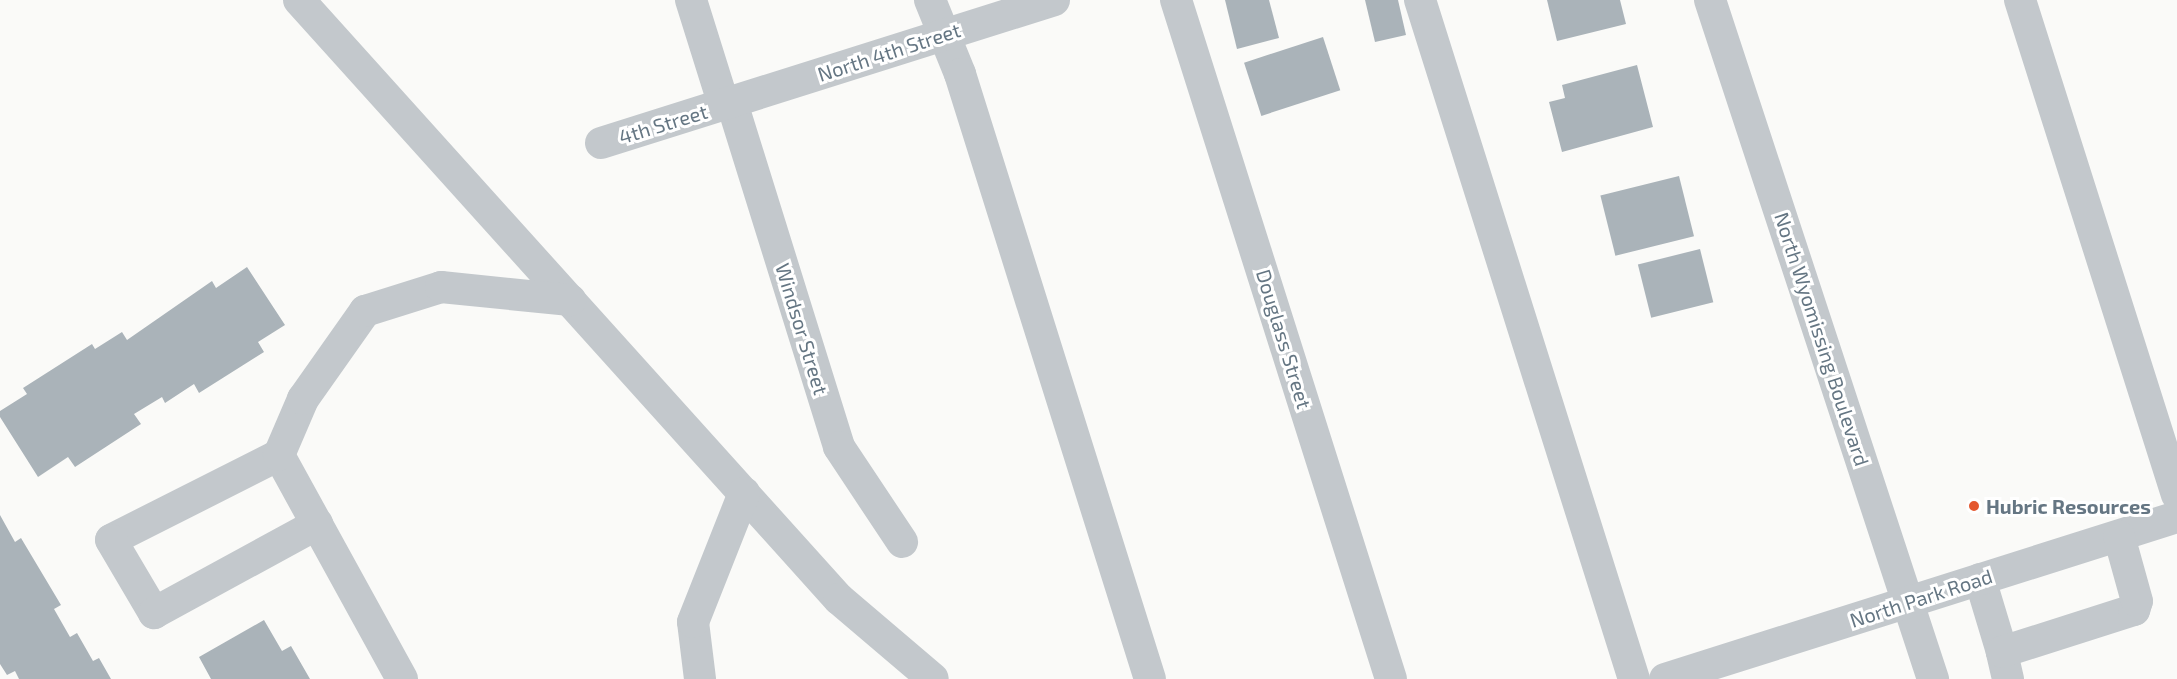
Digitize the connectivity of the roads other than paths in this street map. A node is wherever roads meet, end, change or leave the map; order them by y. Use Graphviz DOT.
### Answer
graph roads {
  1 [pos="299,0"];
  2 [pos="691,0"];
  3 [pos="930,0"];
  4 [pos="1054,0"];
  5 [pos="1176,0"];
  6 [pos="1420,0"];
  7 [pos="1710,0"];
  8 [pos="2020,0"];
  9 [pos="944,35"];
  10 [pos="728,104"];
  11 [pos="602,143"];
  12 [pos="570,300"];
  13 [pos="2168,434"];
  14 [pos="279,455"];
  15 [pos="744,494"];
  16 [pos="2177,495"];
  17 [pos="2177,517"];
  18 [pos="317,524"];
  19 [pos="2119,536"];
  20 [pos="902,542"];
  21 [pos="1980,579"];
  22 [pos="1909,602"];
  23 [pos="2005,665"];
  24 [pos="402,679"];
  25 [pos="700,679"];
  26 [pos="933,679"];
  27 [pos="1150,679"];
  28 [pos="1391,679"];
  29 [pos="1634,679"];
  30 [pos="1665,679"];
  31 [pos="1933,679"];
  1 -- 12 [label="street"];
  2 -- 10 [label="street, Windsor Street"];
  3 -- 9 [label="street"];
  4 -- 9 [label="street, North 4th Street"];
  5 -- 28 [label="street, Douglass Street"];
  6 -- 29 [label="street"];
  7 -- 22 [label="street, North Wyomissing Boulevard"];
  8 -- 13 [label="street"];
  9 -- 10 [label="street, North 4th Street"];
  9 -- 27 [label="street"];
  10 -- 11 [label="street, 4th Street"];
  10 -- 20 [label="street, Windsor Street"];
  12 -- 14 [label="street"];
  12 -- 15 [label="street"];
  13 -- 16 [label="street"];
  14 -- 18 [label="street"];
  14 -- 18 [label="street"];
  15 -- 25 [label="street"];
  15 -- 26 [label="street"];
  17 -- 19 [label="street, North Park Road"];
  18 -- 24 [label="street"];
  19 -- 21 [label="street, North Park Road"];
  19 -- 23 [label="street"];
  21 -- 22 [label="street, North Park Road"];
  21 -- 23 [label="street"];
  22 -- 30 [label="street, North Park Road"];
  22 -- 31 [label="street, North Wyomissing Boulevard"];
}
